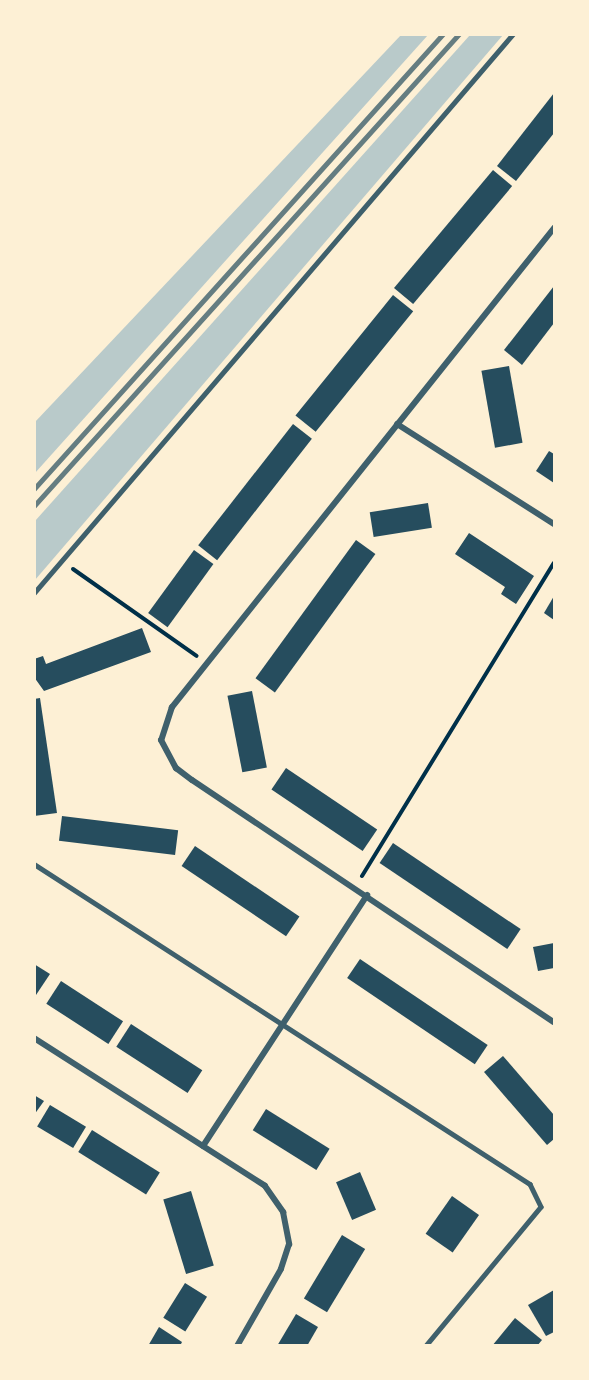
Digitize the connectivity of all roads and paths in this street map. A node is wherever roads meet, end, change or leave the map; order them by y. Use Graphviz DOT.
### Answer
graph roads {
  1 [pos="513,34"];
  2 [pos="555,228"];
  3 [pos="397,424"];
  4 [pos="555,524"];
  5 [pos="63,561"];
  6 [pos="555,563"];
  7 [pos="34,593"];
  8 [pos="207,663"];
  9 [pos="34,864"];
  10 [pos="355,887"];
  11 [pos="367,895"];
  12 [pos="555,1022"];
  13 [pos="284,1023"];
  14 [pos="34,1038"];
  15 [pos="203,1146"];
  16 [pos="237,1346"];
  17 [pos="426,1346"];
  1 -- 5 [label="lane"];
  2 -- 3 [label="street"];
  3 -- 4 [label="street"];
  3 -- 8 [label="street"];
  5 -- 7 [label="lane"];
  5 -- 8 [label="path"];
  6 -- 10 [label="path"];
  8 -- 10 [label="street"];
  9 -- 13 [label="lane"];
  10 -- 11 [label="street"];
  11 -- 12 [label="street"];
  11 -- 13 [label="street"];
  13 -- 15 [label="street"];
  13 -- 17 [label="lane"];
  14 -- 15 [label="street"];
  15 -- 16 [label="street"];
}
